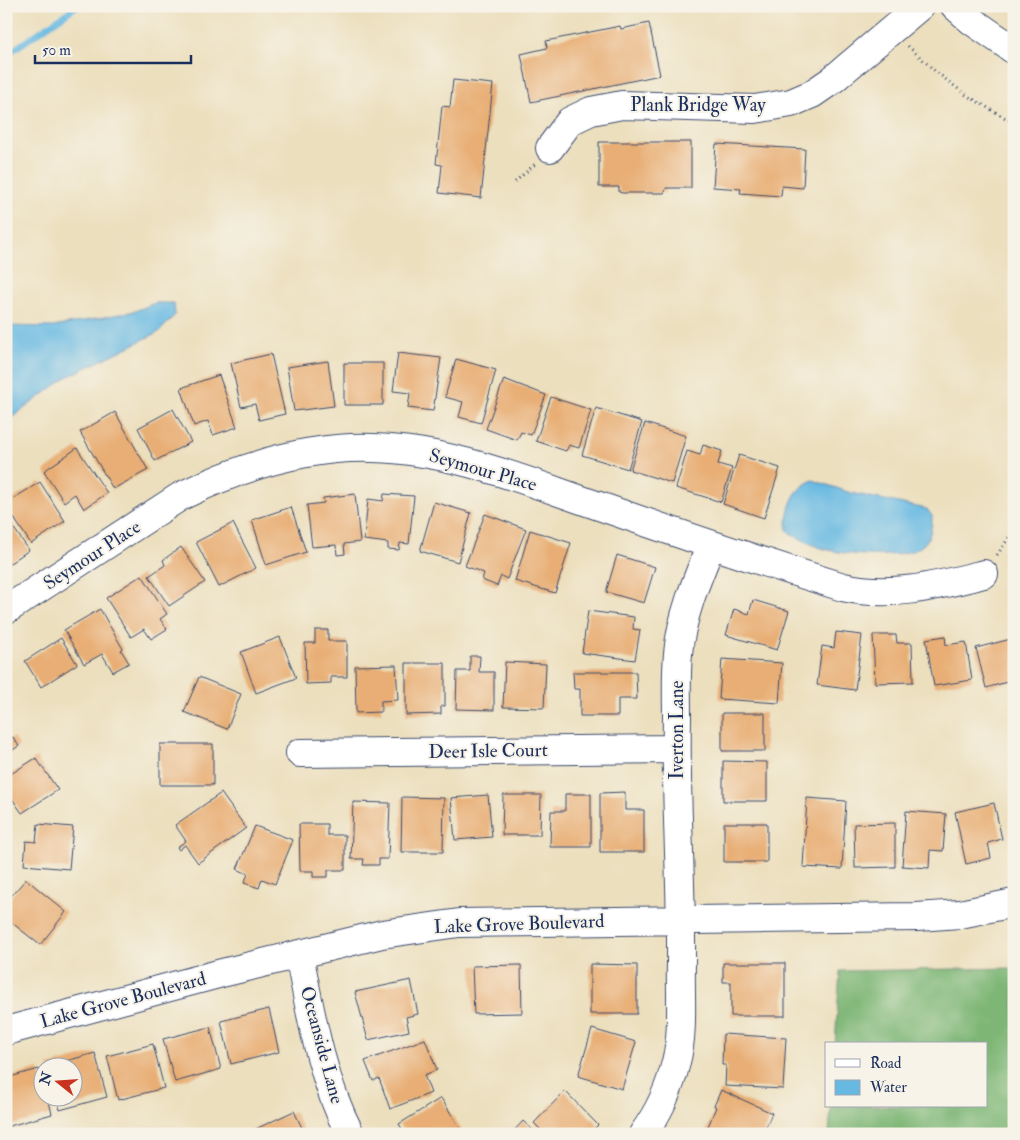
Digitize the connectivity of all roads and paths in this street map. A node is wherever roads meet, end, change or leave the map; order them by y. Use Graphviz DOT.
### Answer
graph roads {
  1 [pos="920,6"];
  2 [pos="955,6"];
  3 [pos="906,44"];
  4 [pos="1014,50"];
  5 [pos="1014,122"];
  6 [pos="550,148"];
  7 [pos="1014,530"];
  8 [pos="1008,538"];
  9 [pos="711,546"];
  10 [pos="984,574"];
  11 [pos="6,610"];
  12 [pos="676,748"];
  13 [pos="300,753"];
  14 [pos="1014,903"];
  15 [pos="681,920"];
  16 [pos="299,954"];
  17 [pos="6,1031"];
  18 [pos="350,1134"];
  19 [pos="643,1134"];
  1 -- 6 [label="street, Plank Bridge Way"];
  2 -- 4 [label="street"];
  3 -- 5 [label="path"];
  7 -- 8 [label="path"];
  9 -- 10 [label="street, Seymour Place"];
  9 -- 11 [label="street, Seymour Place"];
  9 -- 12 [label="street, Iverton Lane"];
  12 -- 13 [label="street, Deer Isle Court"];
  12 -- 15 [label="street, Iverton Lane"];
  14 -- 15 [label="street, Lake Grove Boulevard"];
  15 -- 16 [label="street, Lake Grove Boulevard"];
  15 -- 19 [label="street, Iverton Lane"];
  16 -- 17 [label="street, Lake Grove Boulevard"];
  16 -- 18 [label="street, Oceanside Lane"];
}
